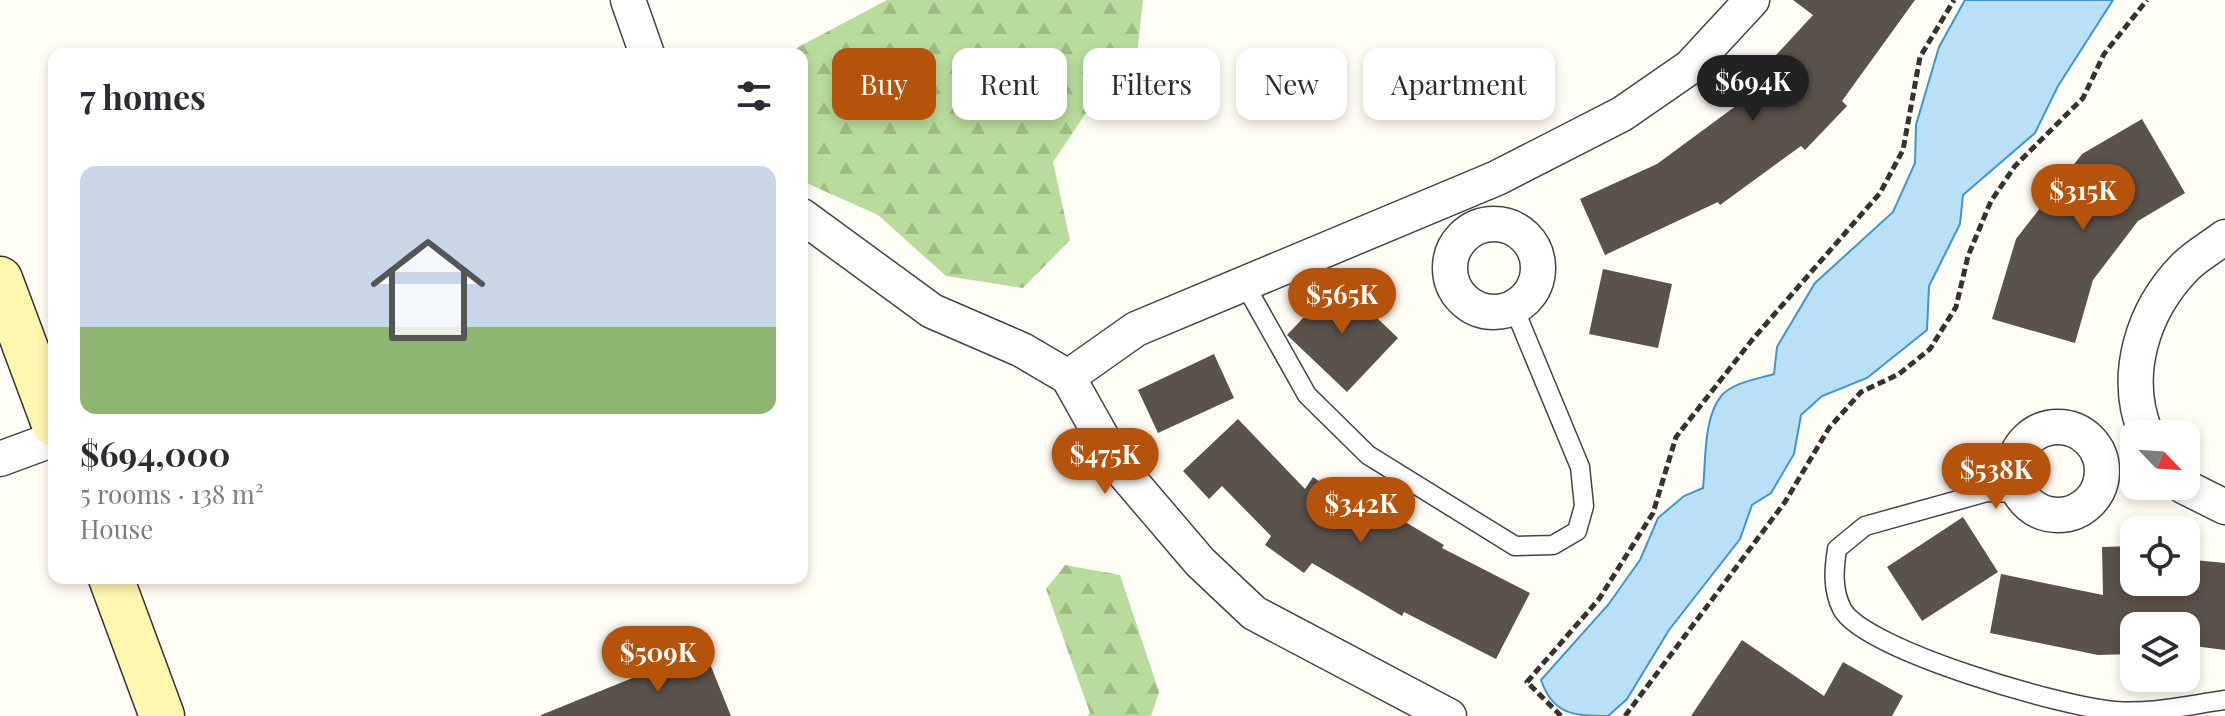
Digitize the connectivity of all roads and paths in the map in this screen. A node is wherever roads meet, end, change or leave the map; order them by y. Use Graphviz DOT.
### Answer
graph roads {
  1 [pos="628,0"];
  2 [pos="1752,0"];
  3 [pos="1954,0"];
  4 [pos="2147,0"];
  5 [pos="645,48"];
  6 [pos="1463,193"];
  7 [pos="808,220"];
  8 [pos="1480,226"];
  9 [pos="2225,237"];
  10 [pos="0,279"];
  11 [pos="1244,283"];
  12 [pos="1514,308"];
  13 [pos="1068,377"];
  14 [pos="48,408"];
  15 [pos="2140,420"];
  16 [pos="48,441"];
  17 [pos="2120,448"];
  18 [pos="2100,457"];
  19 [pos="0,459"];
  20 [pos="2019,493"];
  21 [pos="2200,494"];
  22 [pos="2225,507"];
  23 [pos="113,584"];
  24 [pos="2225,700"];
  25 [pos="162,716"];
  26 [pos="1449,716"];
  27 [pos="1561,716"];
  28 [pos="1625,716"];
  1 -- 5 [label="street"];
  2 -- 6 [label="street"];
  3 -- 27 [label="path"];
  4 -- 28 [label="path"];
  6 -- 8 [label="street"];
  6 -- 11 [label="street"];
  7 -- 13 [label="street"];
  8 -- 12 [label="street"];
  8 -- 12 [label="street"];
  9 -- 15 [label="street"];
  10 -- 14 [label="main road"];
  11 -- 12 [label="lane"];
  11 -- 13 [label="street"];
  13 -- 26 [label="street"];
  16 -- 19 [label="street"];
  17 -- 18 [label="street"];
  18 -- 20 [label="street"];
  18 -- 20 [label="street"];
  20 -- 24 [label="lane"];
  21 -- 22 [label="street"];
  23 -- 25 [label="main road"];
}
